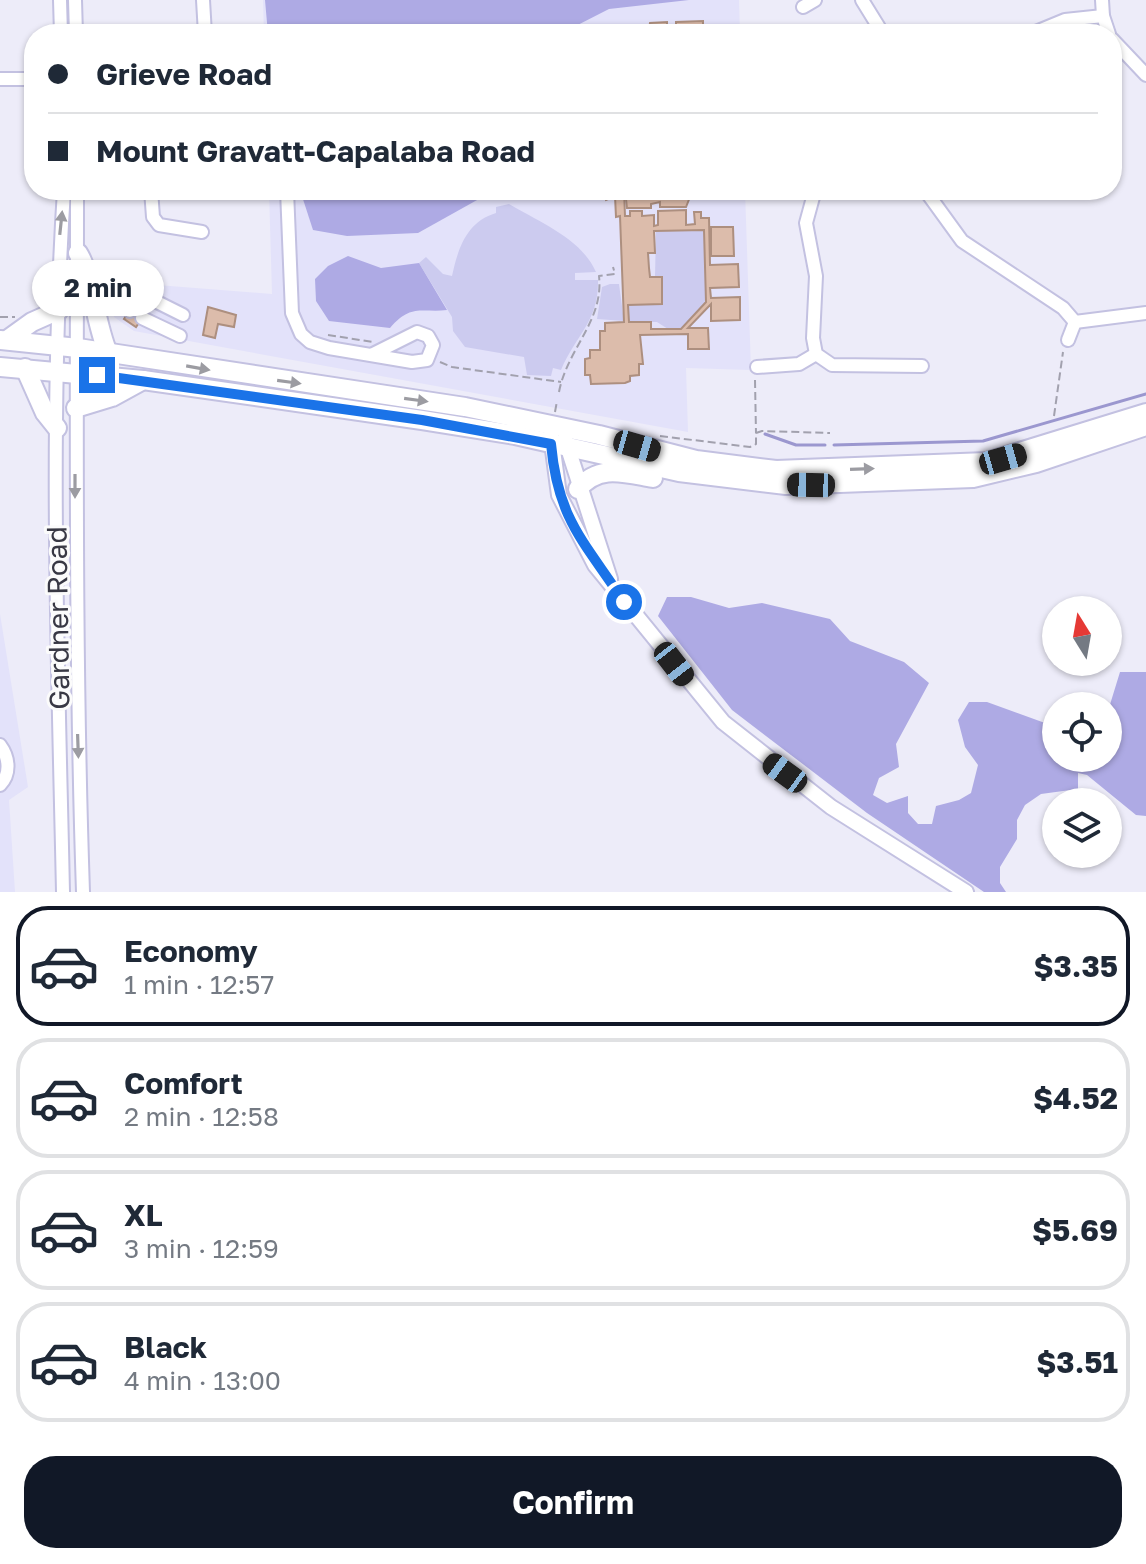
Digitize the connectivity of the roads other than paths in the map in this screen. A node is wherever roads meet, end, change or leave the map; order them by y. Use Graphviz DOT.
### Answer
graph roads {
  1 [pos="60,0"];
  2 [pos="75,0"];
  3 [pos="203,0"];
  4 [pos="862,0"];
  5 [pos="1102,0"];
  6 [pos="1103,16"];
  7 [pos="61,24"];
  8 [pos="76,24"];
  9 [pos="204,24"];
  10 [pos="877,24"];
  11 [pos="1055,24"];
  12 [pos="1106,24"];
  13 [pos="1122,48"];
  14 [pos="1146,75"];
  15 [pos="0,79"];
  16 [pos="24,79"];
  17 [pos="63,200"];
  18 [pos="77,200"];
  19 [pos="152,200"];
  20 [pos="288,200"];
  21 [pos="812,200"];
  22 [pos="932,200"];
  23 [pos="202,232"];
  24 [pos="78,253"];
  25 [pos="59,310"];
  26 [pos="130,311"];
  27 [pos="1146,313"];
  28 [pos="183,315"];
  29 [pos="142,318"];
  30 [pos="1075,322"];
  31 [pos="180,336"];
  32 [pos="4,340"];
  33 [pos="1068,340"];
  34 [pos="59,345"];
  35 [pos="78,348"];
  36 [pos="108,353"];
  37 [pos="816,354"];
  38 [pos="371,355"];
  39 [pos="922,366"];
  40 [pos="0,367"];
  41 [pos="757,367"];
  42 [pos="25,368"];
  43 [pos="68,371"];
  44 [pos="143,380"];
  45 [pos="76,408"];
  46 [pos="1146,413"];
  47 [pos="556,421"];
  48 [pos="1146,426"];
  49 [pos="57,428"];
  50 [pos="559,445"];
  51 [pos="703,477"];
  52 [pos="578,489"];
  53 [pos="610,580"];
  54 [pos="0,745"];
  55 [pos="0,785"];
  56 [pos="63,892"];
  57 [pos="83,892"];
  58 [pos="966,892"];
  1 -- 7 [label="street"];
  2 -- 8 [label="street"];
  3 -- 9 [label="street"];
  4 -- 10 [label="street"];
  5 -- 6 [label="street"];
  6 -- 11 [label="street"];
  6 -- 12 [label="street"];
  13 -- 14 [label="street"];
  15 -- 16 [label="street"];
  25 -- 17 [label="street, Gardner Road, one-way"];
  18 -- 24 [label="street, Gardner Road"];
  19 -- 23 [label="street"];
  20 -- 38 [label="street"];
  21 -- 37 [label="street"];
  22 -- 30 [label="street"];
  24 -- 35 [label="street, Gardner Road"];
  24 -- 36 [label="highway"];
  25 -- 32 [label="highway"];
  25 -- 34 [label="street, Gardner Road"];
  26 -- 28 [label="street"];
  27 -- 30 [label="street"];
  29 -- 31 [label="street"];
  30 -- 33 [label="street"];
  32 -- 34 [label="highway"];
  34 -- 35 [label="highway"];
  34 -- 43 [label="street, Gardner Road"];
  35 -- 36 [label="highway"];
  35 -- 43 [label="street, Gardner Road"];
  36 -- 47 [label="highway, one-way"];
  37 -- 39 [label="street"];
  37 -- 41 [label="street"];
  40 -- 42 [label="highway"];
  42 -- 43 [label="highway"];
  42 -- 49 [label="highway"];
  43 -- 44 [label="highway"];
  43 -- 45 [label="street, Gardner Road"];
  43 -- 49 [label="street, Gardner Road"];
  44 -- 45 [label="highway"];
  44 -- 50 [label="highway"];
  45 -- 57 [label="street, Gardner Road, one-way"];
  47 -- 46 [label="highway, one-way"];
  47 -- 50 [label="main road"];
  48 -- 51 [label="highway"];
  49 -- 56 [label="street, Gardner Road"];
  50 -- 51 [label="highway"];
  50 -- 52 [label="main road"];
  50 -- 53 [label="main road"];
  51 -- 52 [label="highway"];
  52 -- 53 [label="main road"];
  53 -- 58 [label="main road"];
  54 -- 55 [label="street"];
}
